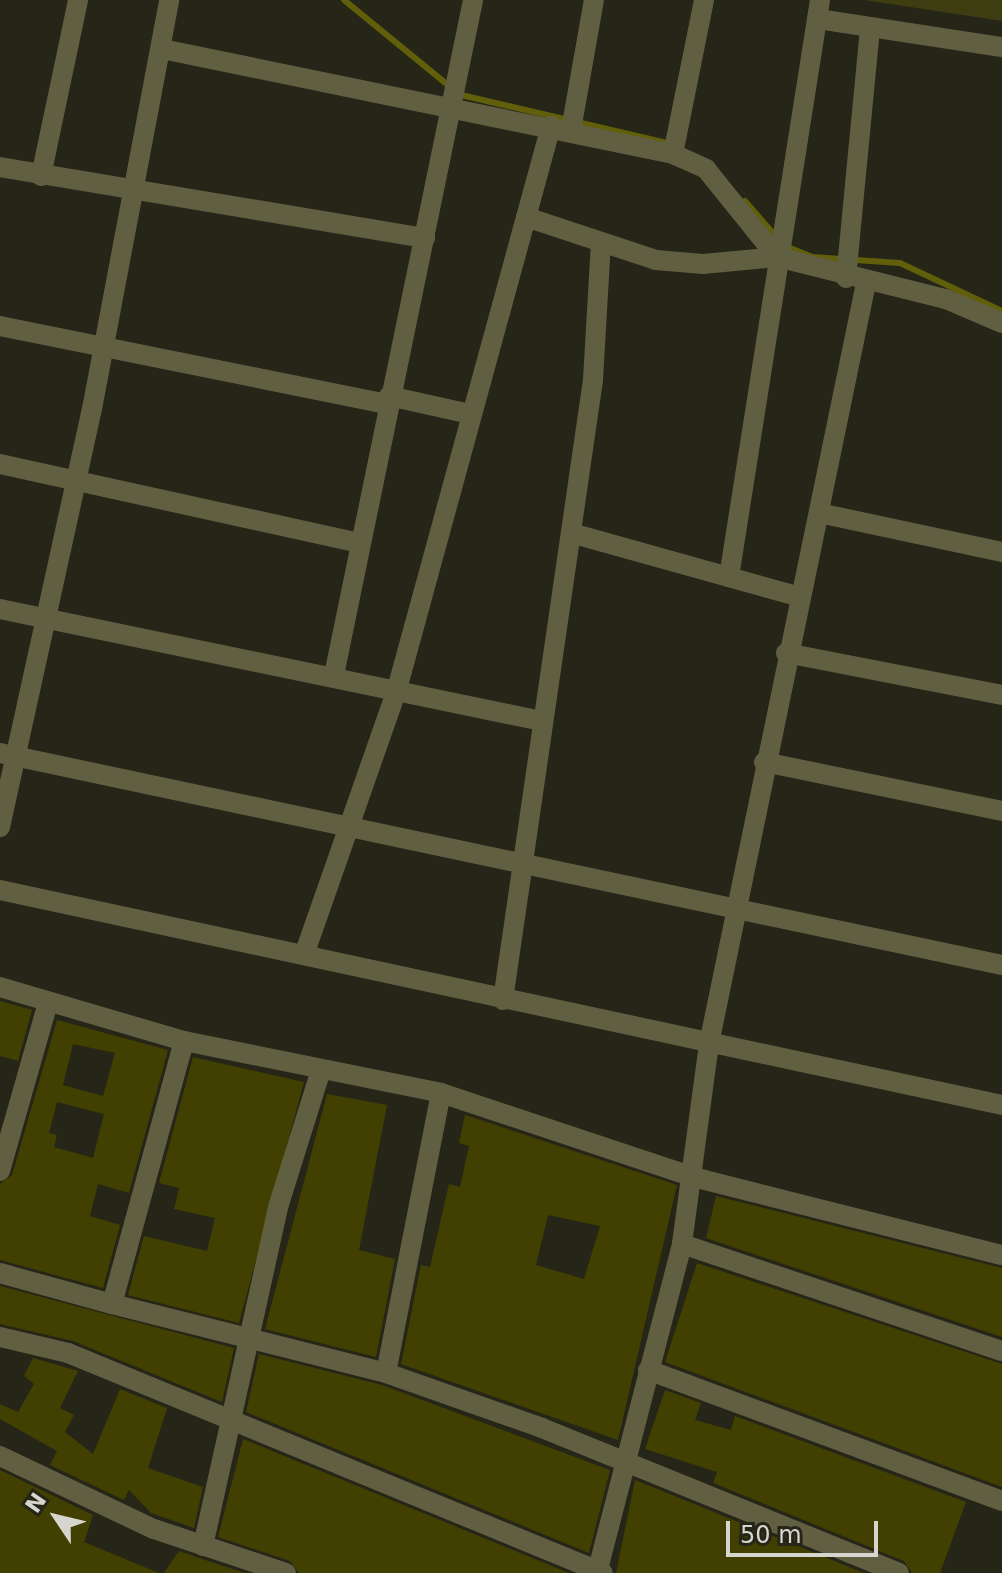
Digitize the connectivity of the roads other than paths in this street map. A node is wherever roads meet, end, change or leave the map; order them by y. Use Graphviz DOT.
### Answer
graph roads {
  1 [pos="78,0"];
  2 [pos="169,0"];
  3 [pos="473,0"];
  4 [pos="594,0"];
  5 [pos="704,0"];
  6 [pos="819,10"];
  7 [pos="870,27"];
  8 [pos="1002,47"];
  9 [pos="162,49"];
  10 [pos="453,111"];
  11 [pos="561,128"];
  12 [pos="673,154"];
  13 [pos="0,167"];
  14 [pos="41,176"];
  15 [pos="135,194"];
  16 [pos="526,217"];
  17 [pos="425,238"];
  18 [pos="601,243"];
  19 [pos="779,259"];
  20 [pos="856,280"];
  21 [pos="1002,323"];
  22 [pos="0,326"];
  23 [pos="104,345"];
  24 [pos="388,400"];
  25 [pos="470,414"];
  26 [pos="0,464"];
  27 [pos="77,480"];
  28 [pos="819,513"];
  29 [pos="571,533"];
  30 [pos="359,543"];
  31 [pos="1002,552"];
  32 [pos="729,577"];
  33 [pos="796,596"];
  34 [pos="0,609"];
  35 [pos="45,618"];
  36 [pos="786,653"];
  37 [pos="334,675"];
  38 [pos="397,689"];
  39 [pos="1002,695"];
  40 [pos="542,721"];
  41 [pos="6,754"];
  42 [pos="764,762"];
  43 [pos="1002,811"];
  44 [pos="351,824"];
  45 [pos="0,827"];
  46 [pos="523,861"];
  47 [pos="0,890"];
  48 [pos="739,909"];
  49 [pos="304,955"];
  50 [pos="1002,965"];
  51 [pos="0,987"];
  52 [pos="503,1000"];
  53 [pos="48,1003"];
  54 [pos="184,1041"];
  55 [pos="709,1044"];
  56 [pos="320,1073"];
  57 [pos="441,1093"];
  58 [pos="1002,1105"];
  59 [pos="0,1171"];
  60 [pos="693,1177"];
  61 [pos="682,1244"];
  62 [pos="1002,1255"];
  63 [pos="0,1273"];
  64 [pos="112,1304"];
  65 [pos="0,1337"];
  66 [pos="247,1339"];
  67 [pos="1002,1351"];
  68 [pos="648,1370"];
  69 [pos="386,1373"];
  70 [pos="234,1422"];
  71 [pos="0,1456"];
  72 [pos="623,1461"];
  73 [pos="1002,1501"];
  74 [pos="203,1546"];
  75 [pos="599,1572"];
  76 [pos="286,1573"];
  77 [pos="899,1573"];
  1 -- 14 [label="street"];
  2 -- 9 [label="street"];
  3 -- 10 [label="street"];
  4 -- 11 [label="street"];
  5 -- 12 [label="street"];
  6 -- 7 [label="street"];
  6 -- 19 [label="street"];
  7 -- 8 [label="street"];
  7 -- 20 [label="street"];
  9 -- 10 [label="street"];
  9 -- 15 [label="street"];
  10 -- 11 [label="street"];
  10 -- 17 [label="street"];
  11 -- 12 [label="street"];
  11 -- 16 [label="street"];
  12 -- 19 [label="street"];
  13 -- 14 [label="street"];
  14 -- 15 [label="street"];
  15 -- 17 [label="street"];
  15 -- 23 [label="street"];
  16 -- 18 [label="street"];
  16 -- 25 [label="street"];
  17 -- 24 [label="street"];
  18 -- 19 [label="street"];
  18 -- 29 [label="street"];
  19 -- 20 [label="street"];
  19 -- 32 [label="street"];
  20 -- 21 [label="street"];
  20 -- 28 [label="street"];
  22 -- 23 [label="street"];
  23 -- 24 [label="street"];
  23 -- 27 [label="street"];
  24 -- 25 [label="street"];
  24 -- 30 [label="street"];
  25 -- 38 [label="street"];
  26 -- 27 [label="street"];
  27 -- 30 [label="street"];
  27 -- 35 [label="street"];
  28 -- 31 [label="street"];
  28 -- 33 [label="street"];
  29 -- 32 [label="street"];
  29 -- 40 [label="street"];
  30 -- 37 [label="street"];
  32 -- 33 [label="street"];
  33 -- 36 [label="street"];
  34 -- 35 [label="street"];
  35 -- 37 [label="street"];
  35 -- 41 [label="street"];
  36 -- 39 [label="street"];
  36 -- 42 [label="street"];
  37 -- 38 [label="street"];
  38 -- 40 [label="street"];
  38 -- 44 [label="street"];
  40 -- 46 [label="street"];
  41 -- 44 [label="street"];
  41 -- 45 [label="street"];
  42 -- 43 [label="street"];
  42 -- 48 [label="street"];
  44 -- 46 [label="street"];
  44 -- 49 [label="street"];
  46 -- 48 [label="street"];
  46 -- 52 [label="street"];
  47 -- 49 [label="street"];
  48 -- 50 [label="street"];
  48 -- 55 [label="street"];
  49 -- 52 [label="street"];
  51 -- 53 [label="street"];
  52 -- 55 [label="street"];
  53 -- 54 [label="street"];
  53 -- 59 [label="street"];
  54 -- 56 [label="street"];
  54 -- 64 [label="street"];
  55 -- 58 [label="street"];
  55 -- 60 [label="street"];
  56 -- 57 [label="street"];
  56 -- 66 [label="street"];
  57 -- 60 [label="street"];
  57 -- 69 [label="street"];
  60 -- 61 [label="street"];
  60 -- 62 [label="street"];
  61 -- 67 [label="street"];
  61 -- 68 [label="street"];
  63 -- 64 [label="street"];
  64 -- 66 [label="street"];
  65 -- 70 [label="street"];
  66 -- 69 [label="street"];
  66 -- 70 [label="street"];
  68 -- 72 [label="street"];
  68 -- 73 [label="street"];
  69 -- 72 [label="street"];
  70 -- 74 [label="street"];
  70 -- 75 [label="street"];
  71 -- 74 [label="street"];
  72 -- 75 [label="street"];
  72 -- 77 [label="street"];
  74 -- 76 [label="street"];
}
